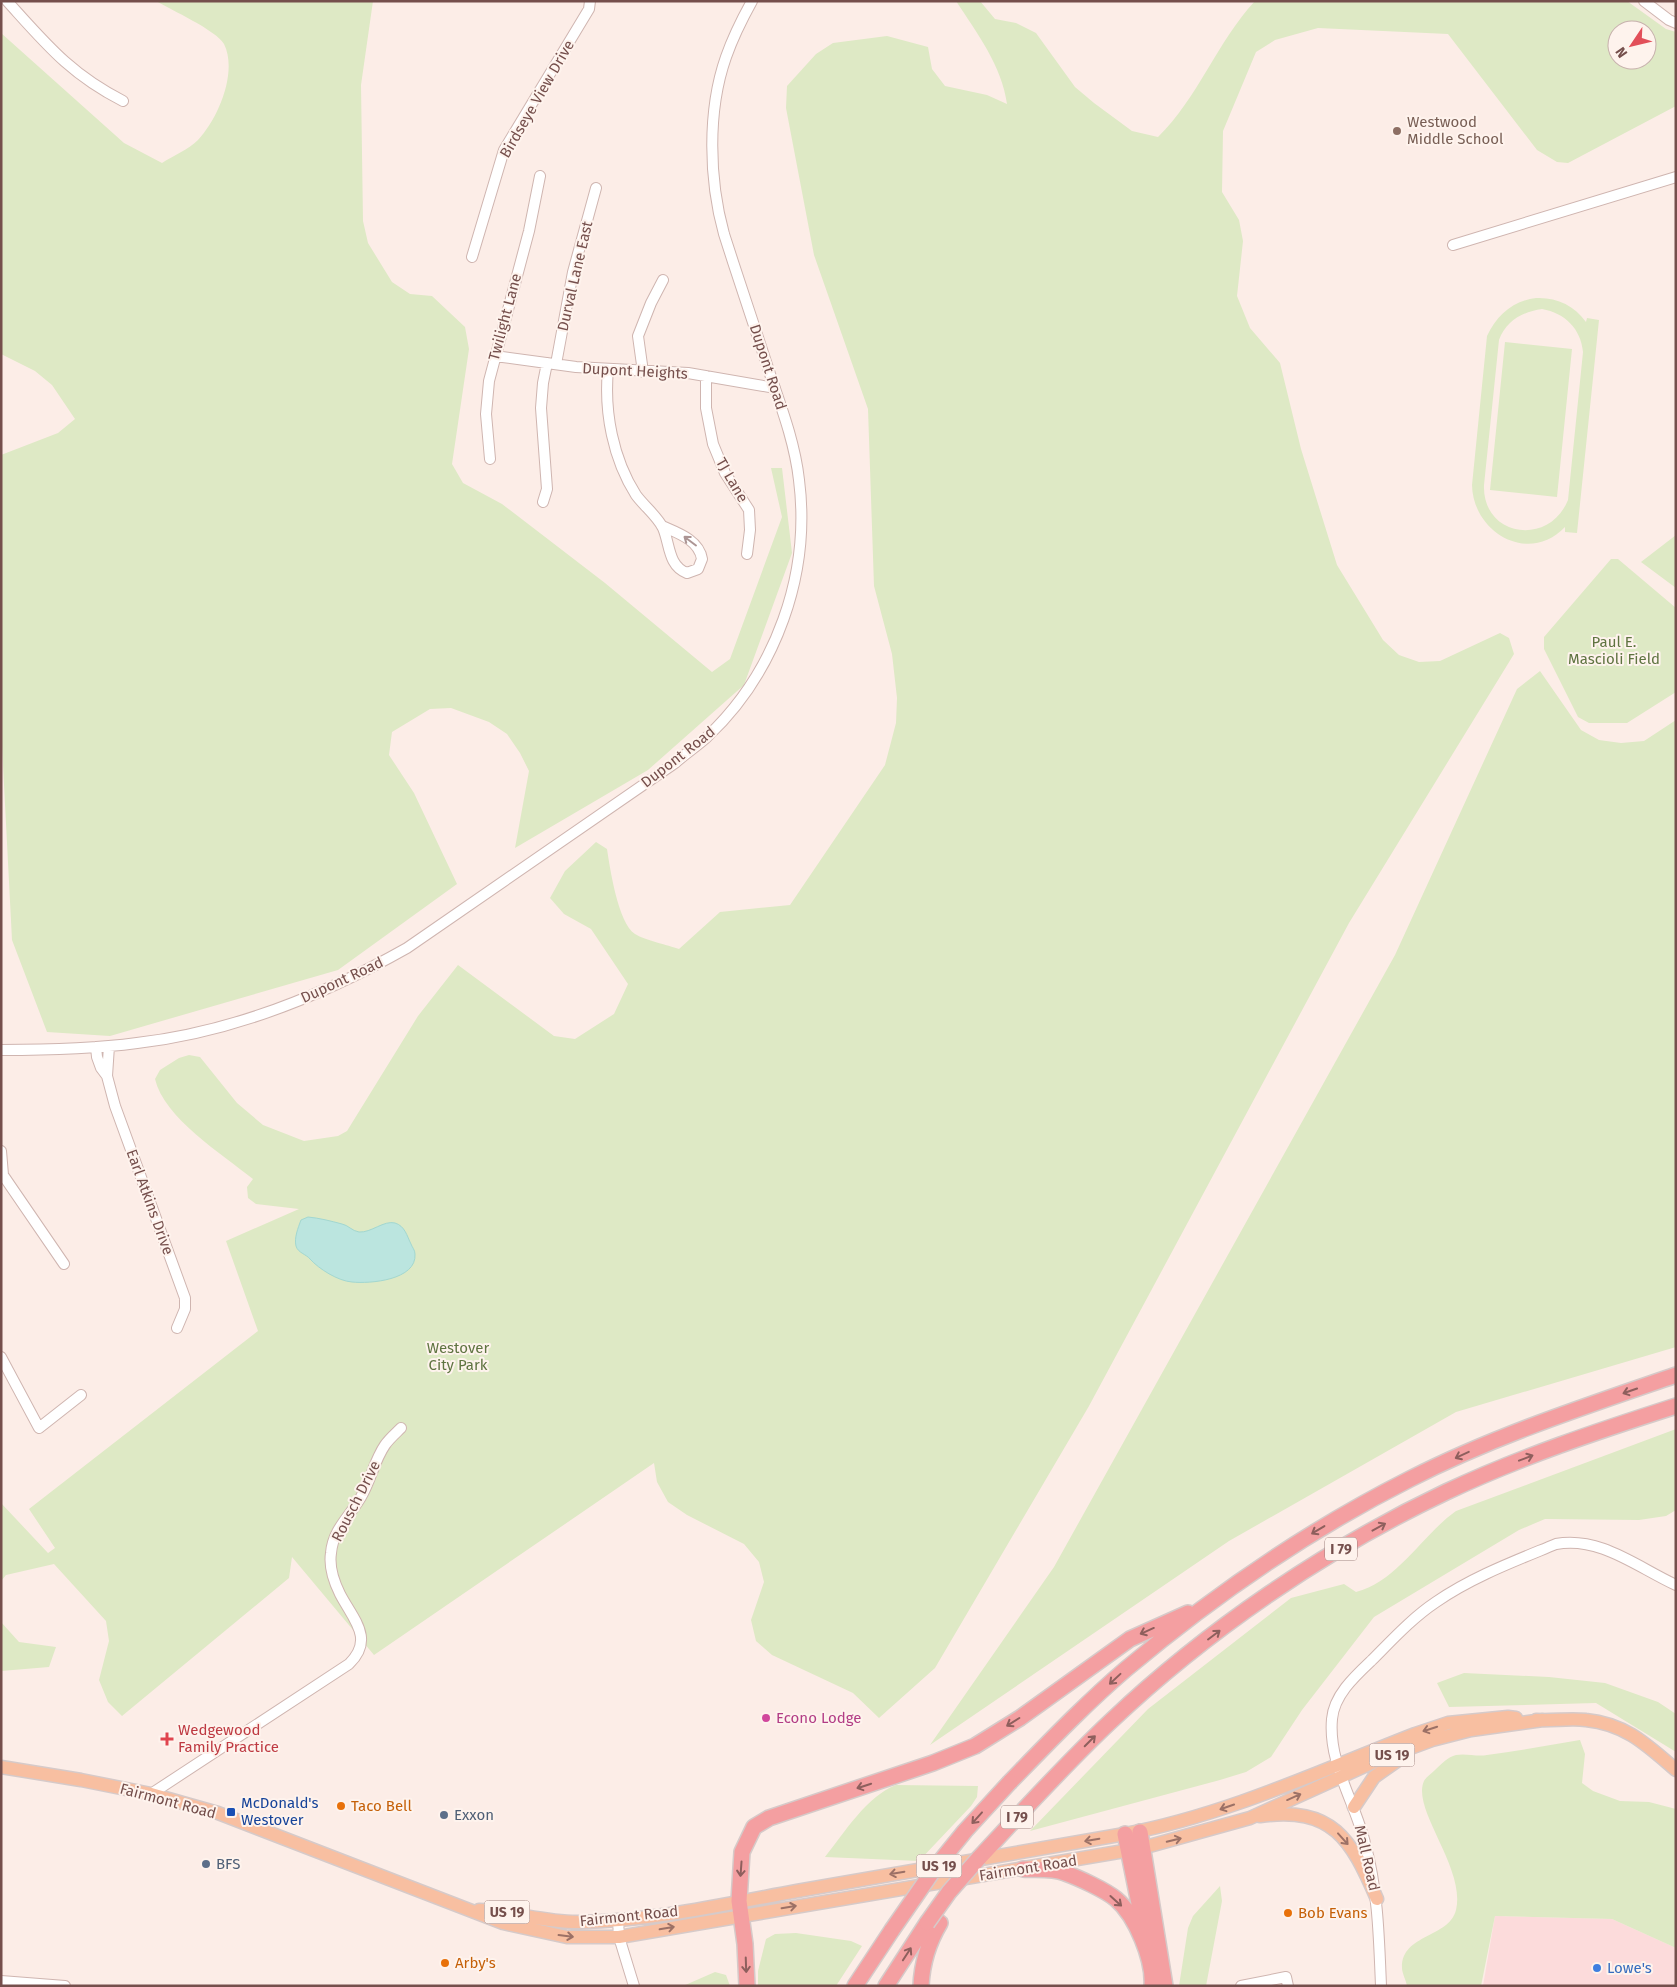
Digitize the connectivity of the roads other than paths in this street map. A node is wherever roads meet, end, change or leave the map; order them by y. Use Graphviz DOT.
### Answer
graph roads {
  1 [pos="7,1"];
  2 [pos="590,1"];
  3 [pos="752,1"];
  4 [pos="1644,1"];
  5 [pos="1676,23"];
  6 [pos="123,101"];
  7 [pos="540,176"];
  8 [pos="1676,177"];
  9 [pos="596,188"];
  10 [pos="1453,245"];
  11 [pos="472,257"];
  12 [pos="663,280"];
  13 [pos="495,356"];
  14 [pos="552,364"];
  15 [pos="608,370"];
  16 [pos="643,372"];
  17 [pos="706,376"];
  18 [pos="775,388"];
  19 [pos="490,459"];
  20 [pos="543,502"];
  21 [pos="662,526"];
  22 [pos="747,554"];
  23 [pos="109,1046"];
  24 [pos="96,1047"];
  25 [pos="1,1050"];
  26 [pos="107,1076"];
  27 [pos="1,1151"];
  28 [pos="64,1264"];
  29 [pos="177,1328"];
  30 [pos="1,1357"];
  31 [pos="1676,1375"];
  32 [pos="81,1395"];
  33 [pos="1676,1406"];
  34 [pos="401,1428"];
  35 [pos="1676,1585"];
  36 [pos="1207,1604"];
  37 [pos="1543,1720"];
  38 [pos="1432,1740"];
  39 [pos="1337,1764"];
  40 [pos="1,1767"];
  41 [pos="1676,1770"];
  42 [pos="1342,1777"];
  43 [pos="151,1794"];
  44 [pos="1354,1807"];
  45 [pos="1250,1818"];
  46 [pos="1132,1833"];
  47 [pos="1136,1849"];
  48 [pos="1023,1869"];
  49 [pos="1377,1899"];
  50 [pos="740,1908"];
  51 [pos="469,1909"];
  52 [pos="618,1920"];
  53 [pos="933,1923"];
  54 [pos="619,1937"];
  55 [pos="1153,1980"];
  56 [pos="1,1981"];
  57 [pos="65,1986"];
  58 [pos="634,1986"];
  59 [pos="747,1986"];
  60 [pos="855,1986"];
  61 [pos="886,1986"];
  62 [pos="921,1986"];
  63 [pos="1165,1986"];
  64 [pos="1241,1986"];
  65 [pos="1288,1986"];
  66 [pos="1381,1986"];
  1 -- 6 [label="street"];
  2 -- 11 [label="street, Birdseye View Drive"];
  3 -- 18 [label="street, Dupont Road"];
  4 -- 5 [label="street"];
  7 -- 13 [label="street, Twilight Lane"];
  8 -- 10 [label="street"];
  9 -- 14 [label="street, Durval Lane East"];
  12 -- 16 [label="street"];
  13 -- 14 [label="street, Dupont Heights"];
  13 -- 19 [label="street, Twilight Lane"];
  14 -- 15 [label="street, Dupont Heights"];
  14 -- 20 [label="street, Durval Lane East"];
  15 -- 16 [label="street, Dupont Heights"];
  15 -- 21 [label="street"];
  16 -- 17 [label="street, Dupont Heights"];
  17 -- 18 [label="street, Dupont Heights"];
  17 -- 22 [label="street, TJ Lane"];
  18 -- 23 [label="street, Dupont Road"];
  21 -- 21 [label="street, one-way"];
  23 -- 24 [label="street, Dupont Road"];
  23 -- 26 [label="street, Earl Atkins Drive"];
  24 -- 25 [label="street, Dupont Road"];
  24 -- 26 [label="street, Earl Atkins Drive"];
  26 -- 29 [label="street, Earl Atkins Drive"];
  27 -- 28 [label="street"];
  30 -- 32 [label="street"];
  31 -- 36 [label="highway, I 79, one-way"];
  53 -- 33 [label="highway, I 79, one-way, bridge"];
  34 -- 43 [label="street, Rousch Drive"];
  35 -- 39 [label="street, Mall Road"];
  36 -- 50 [label="highway, one-way"];
  36 -- 60 [label="highway, I 79, one-way, bridge"];
  37 -- 38 [label="main road, Fairmont Road / US 19"];
  37 -- 39 [label="main road, Fairmont Road / US 19, one-way"];
  37 -- 41 [label="main road, Fairmont Road / US 19"];
  38 -- 42 [label="main road, Fairmont Road / US 19"];
  38 -- 44 [label="main road"];
  39 -- 42 [label="street, Mall Road"];
  39 -- 46 [label="main road, Fairmont Road / US 19, one-way"];
  40 -- 43 [label="main road, Fairmont Road / US 19"];
  42 -- 44 [label="street, Mall Road"];
  45 -- 42 [label="main road, Fairmont Road / US 19, one-way"];
  43 -- 51 [label="main road, Fairmont Road / US 19"];
  44 -- 49 [label="street, Mall Road"];
  47 -- 45 [label="main road, Fairmont Road / US 19, one-way"];
  45 -- 49 [label="main road, one-way"];
  46 -- 47 [label="highway"];
  46 -- 50 [label="main road, Fairmont Road / US 19, one-way"];
  47 -- 48 [label="main road, Fairmont Road / US 19"];
  47 -- 55 [label="highway"];
  47 -- 63 [label="highway"];
  50 -- 48 [label="main road, Fairmont Road / US 19, one-way"];
  48 -- 55 [label="highway, one-way"];
  49 -- 66 [label="street, Mall Road"];
  50 -- 52 [label="main road, Fairmont Road / US 19"];
  54 -- 50 [label="main road, Fairmont Road / US 19, one-way"];
  50 -- 59 [label="highway, one-way"];
  51 -- 52 [label="main road, Fairmont Road / US 19"];
  51 -- 54 [label="main road, Fairmont Road / US 19, one-way"];
  52 -- 54 [label="street"];
  61 -- 53 [label="highway, one-way"];
  53 -- 62 [label="highway"];
  54 -- 58 [label="street"];
  56 -- 57 [label="street"];
  64 -- 65 [label="street"];
}
